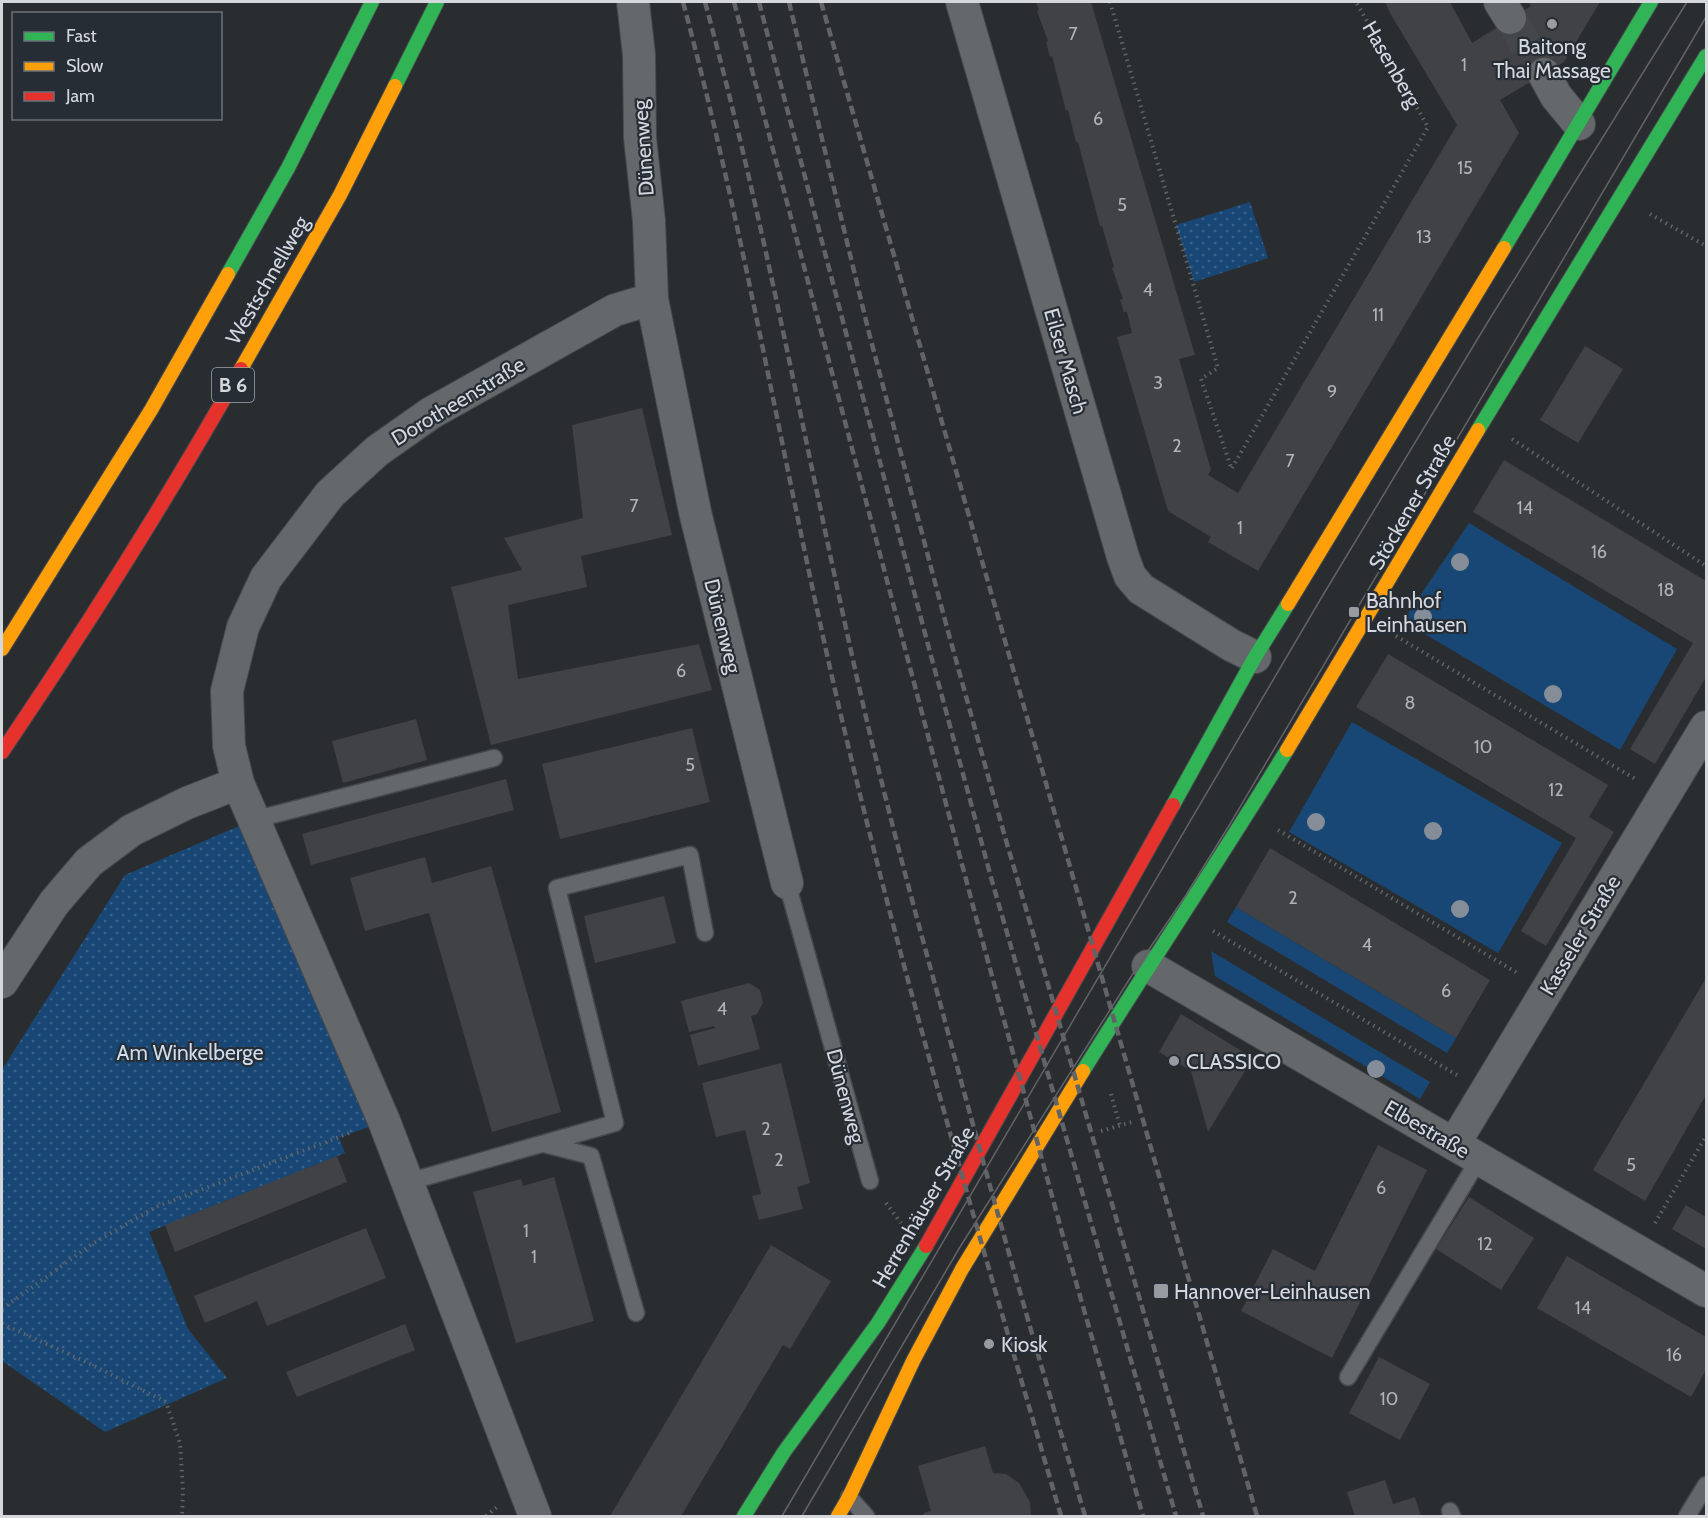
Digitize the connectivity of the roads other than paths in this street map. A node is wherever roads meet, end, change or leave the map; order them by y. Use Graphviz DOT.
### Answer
graph roads {
  1 [pos="372,2"];
  2 [pos="437,2"];
  3 [pos="633,2"];
  4 [pos="963,2"];
  5 [pos="1651,2"];
  6 [pos="1707,56"];
  7 [pos="1544,74"];
  8 [pos="1579,124"];
  9 [pos="652,299"];
  10 [pos="2,649"];
  11 [pos="1255,657"];
  12 [pos="1707,727"];
  13 [pos="2,752"];
  14 [pos="494,758"];
  15 [pos="238,783"];
  16 [pos="254,820"];
  17 [pos="787,883"];
  18 [pos="705,933"];
  19 [pos="1148,966"];
  20 [pos="2,982"];
  21 [pos="543,1144"];
  22 [pos="1466,1151"];
  23 [pos="870,1181"];
  24 [pos="408,1182"];
  25 [pos="1707,1291"];
  26 [pos="636,1313"];
  27 [pos="1348,1377"];
  28 [pos="1707,1485"];
  29 [pos="849,1497"];
  30 [pos="535,1516"];
  31 [pos="744,1516"];
  32 [pos="838,1516"];
  33 [pos="866,1516"];
  34 [pos="1687,1516"];
  1 -- 10 [label="main road, Westschnellweg"];
  2 -- 13 [label="main road, Westschnellweg / B 6"];
  3 -- 9 [label="street, Dünenweg"];
  4 -- 11 [label="street, Eilser Masch"];
  5 -- 8 [label="main road"];
  6 -- 19 [label="main road, Stöckener Straße"];
  7 -- 8 [label="street"];
  8 -- 11 [label="main road"];
  9 -- 15 [label="street, Dorotheenstraße"];
  9 -- 17 [label="street, Dünenweg"];
  11 -- 31 [label="main road, Herrenhäuser Straße"];
  12 -- 22 [label="street, Kasseler Straße"];
  14 -- 16 [label="lane"];
  15 -- 16 [label="street"];
  15 -- 20 [label="street"];
  16 -- 24 [label="street"];
  17 -- 23 [label="lane, Dünenweg"];
  18 -- 21 [label="lane"];
  19 -- 22 [label="street, Elbestraße"];
  19 -- 29 [label="main road"];
  21 -- 24 [label="lane"];
  21 -- 26 [label="lane"];
  22 -- 25 [label="street, Elbestraße"];
  22 -- 27 [label="lane"];
  24 -- 30 [label="street"];
  28 -- 34 [label="lane"];
  29 -- 32 [label="main road"];
  29 -- 33 [label="lane"];
}
